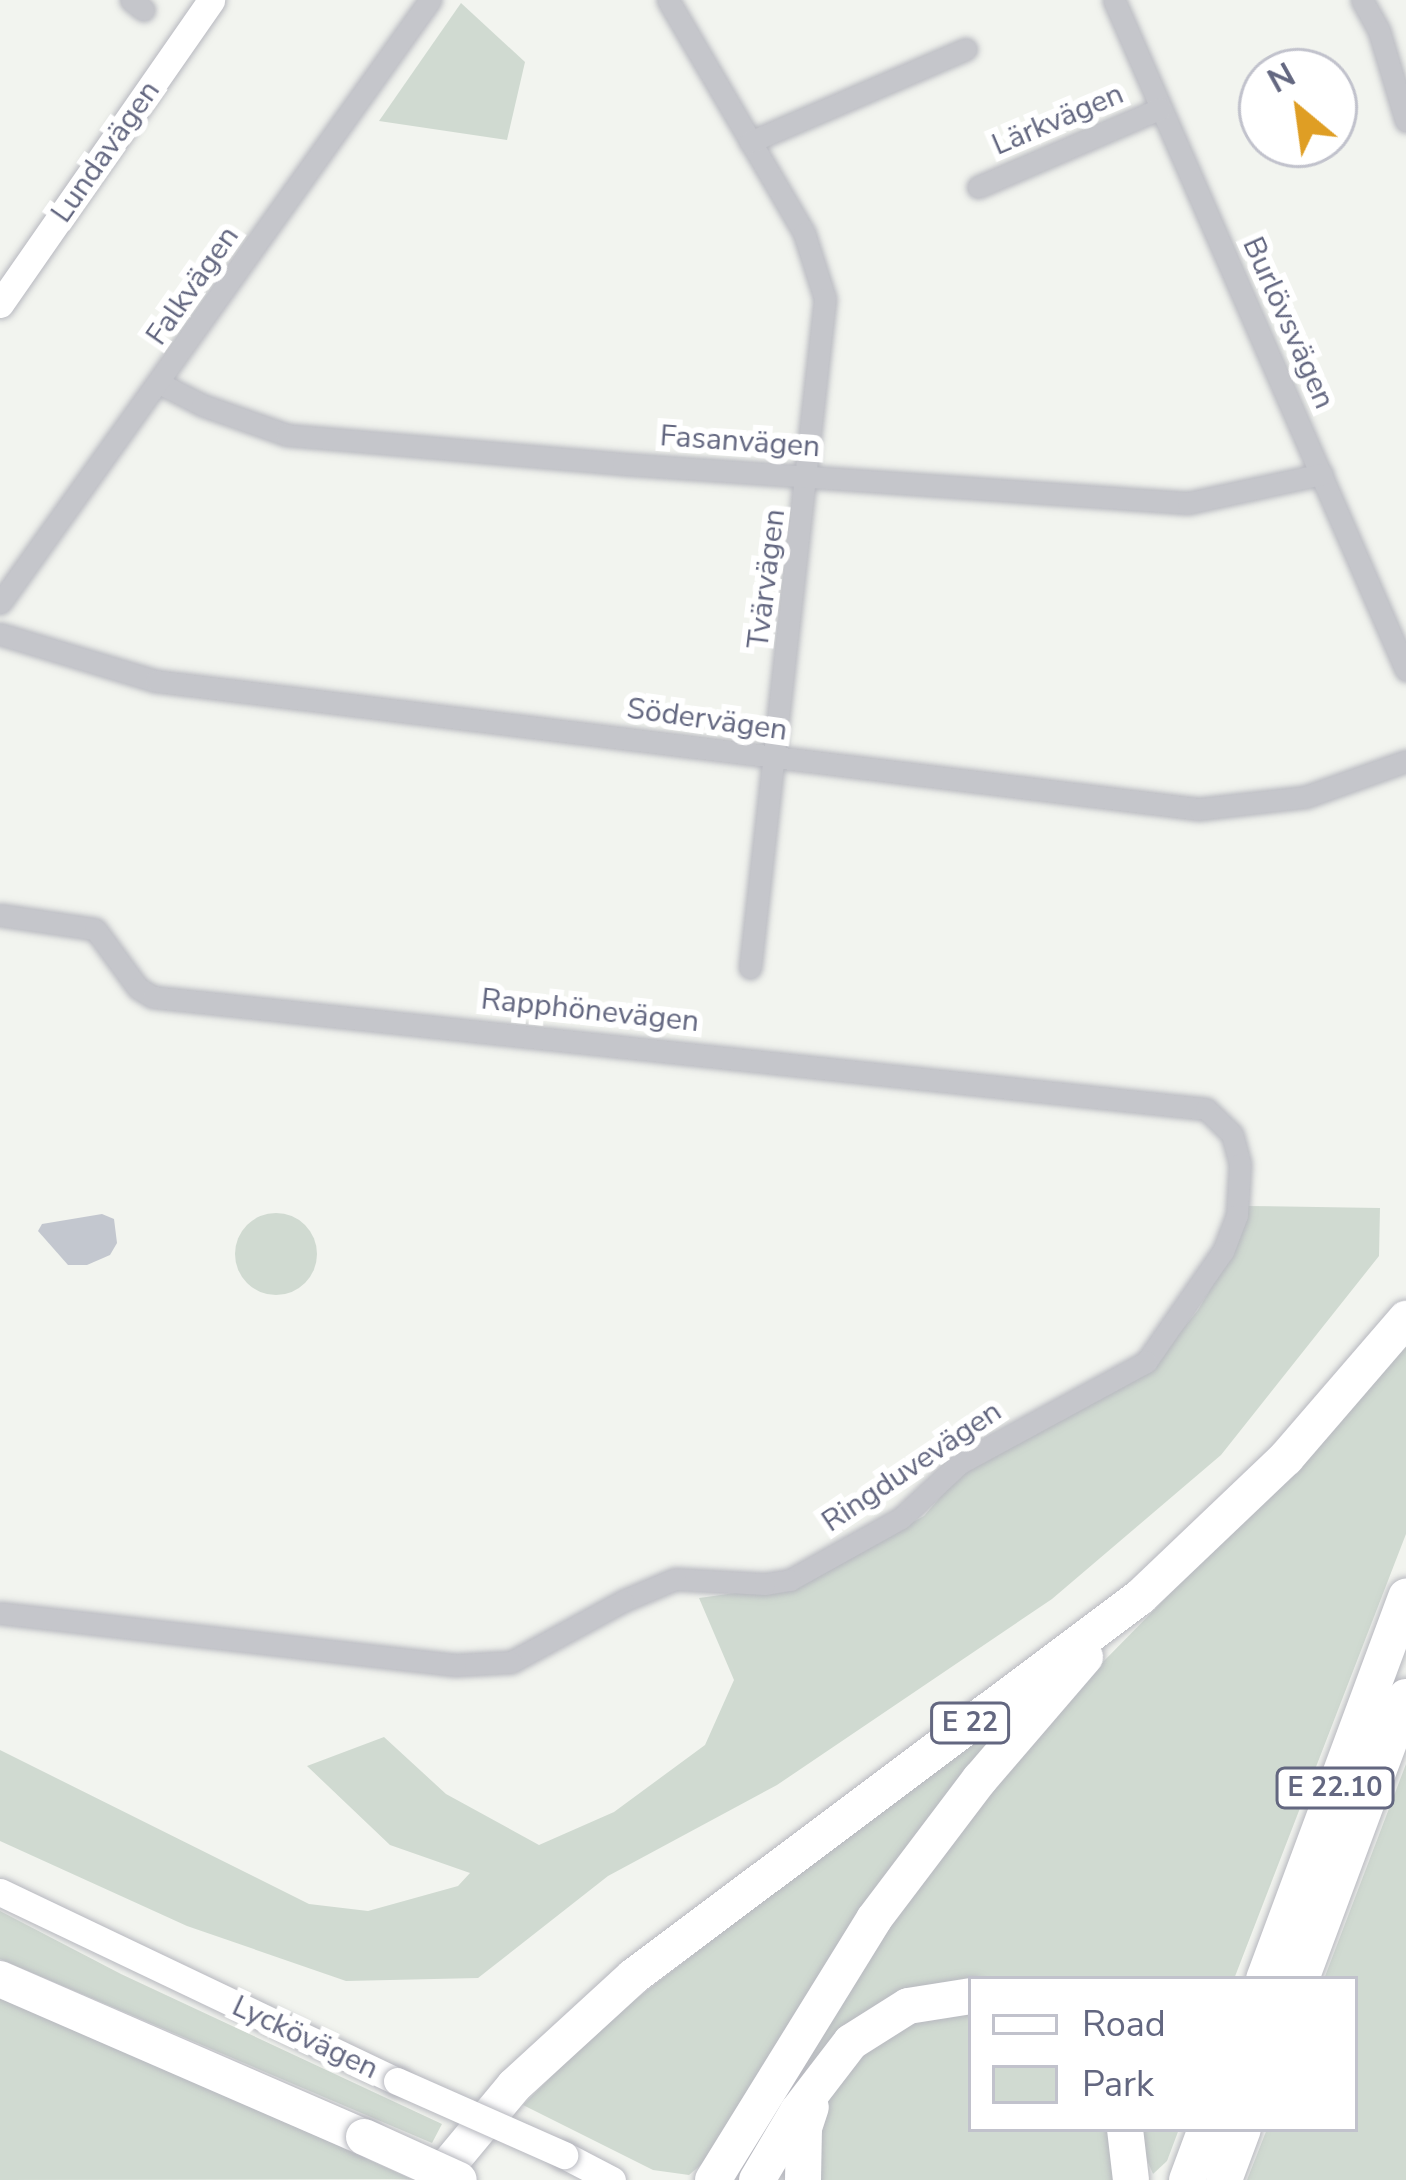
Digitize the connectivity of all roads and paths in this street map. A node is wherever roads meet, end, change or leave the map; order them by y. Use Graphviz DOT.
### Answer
graph roads {
  1 [pos="212,0"];
  2 [pos="430,0"];
  3 [pos="668,0"];
  4 [pos="1114,0"];
  5 [pos="1362,0"];
  6 [pos="966,49"];
  7 [pos="1161,108"];
  8 [pos="1406,122"];
  9 [pos="750,142"];
  10 [pos="978,187"];
  11 [pos="0,304"];
  12 [pos="161,384"];
  13 [pos="1322,473"];
  14 [pos="809,477"];
  15 [pos="0,603"];
  16 [pos="0,634"];
  17 [pos="1406,670"];
  18 [pos="776,760"];
  19 [pos="1406,761"];
  20 [pos="0,915"];
  21 [pos="749,968"];
  22 [pos="1206,1109"];
  23 [pos="1406,1319"];
  24 [pos="1140,1597"];
  25 [pos="1406,1597"];
  26 [pos="0,1613"];
  27 [pos="1406,1697"];
  28 [pos="0,1892"];
  29 [pos="1265,1976"];
  30 [pos="1301,1976"];
  31 [pos="0,1979"];
  32 [pos="968,1996"];
  33 [pos="820,2084"];
  34 [pos="1125,2132"];
  35 [pos="1205,2132"];
  36 [pos="1243,2132"];
  37 [pos="436,2180"];
  38 [pos="459,2180"];
  39 [pos="612,2180"];
  40 [pos="713,2180"];
  41 [pos="757,2180"];
  42 [pos="803,2180"];
  43 [pos="1131,2180"];
  44 [pos="1187,2180"];
  45 [pos="1224,2180"];
  1 -- 11 [label="main road, Lundavägen"];
  2 -- 12 [label="street, Falkvägen"];
  3 -- 9 [label="street, Tvärvägen"];
  4 -- 7 [label="street, Burlövsvägen"];
  5 -- 8 [label="street"];
  6 -- 9 [label="street"];
  7 -- 10 [label="street, Lärkvägen"];
  7 -- 13 [label="street, Burlövsvägen"];
  9 -- 14 [label="street, Tvärvägen"];
  12 -- 14 [label="street, Fasanvägen"];
  12 -- 15 [label="street, Falkvägen"];
  13 -- 14 [label="street, Fasanvägen"];
  13 -- 17 [label="street, Burlövsvägen"];
  14 -- 18 [label="street, Tvärvägen"];
  16 -- 18 [label="street, Södervägen"];
  18 -- 19 [label="street, Södervägen"];
  18 -- 21 [label="street, Tvärvägen"];
  20 -- 22 [label="street, Rapphönevägen"];
  22 -- 26 [label="street, Ringduvevägen"];
  23 -- 24 [label="highway, E 22"];
  24 -- 37 [label="highway, E 22"];
  24 -- 40 [label="highway"];
  25 -- 29 [label="highway, E 22.10"];
  27 -- 30 [label="highway, E 22.10"];
  28 -- 39 [label="main road, Lyckövägen, bridge"];
  31 -- 38 [label="highway, bridge"];
  32 -- 33 [label="highway"];
  33 -- 41 [label="highway"];
  33 -- 42 [label="highway"];
  34 -- 43 [label="highway"];
  35 -- 44 [label="highway"];
  36 -- 45 [label="highway"];
}
